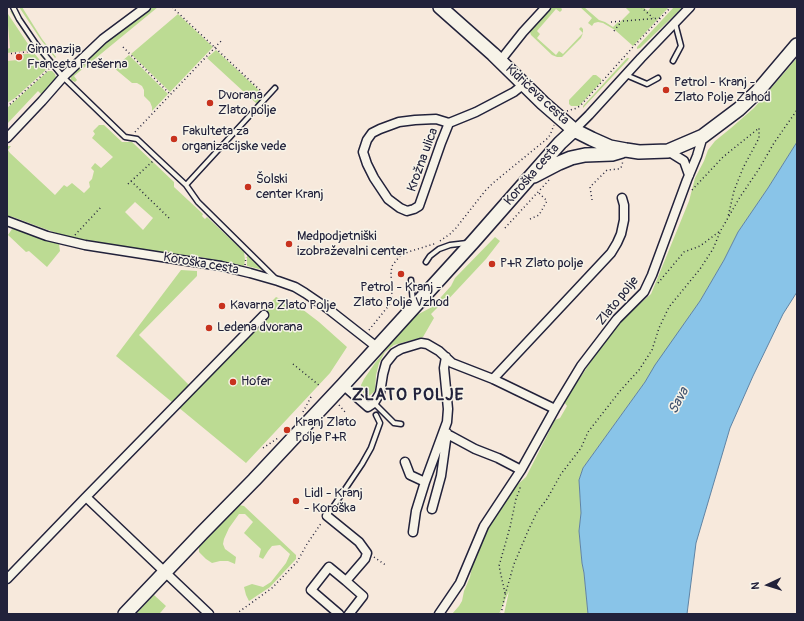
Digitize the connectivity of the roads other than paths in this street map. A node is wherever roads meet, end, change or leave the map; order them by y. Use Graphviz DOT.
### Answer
graph roads {
  1 [pos="13,7"];
  2 [pos="146,7"];
  3 [pos="440,7"];
  4 [pos="546,7"];
  5 [pos="690,7"];
  6 [pos="675,23"];
  7 [pos="797,45"];
  8 [pos="500,61"];
  9 [pos="673,61"];
  10 [pos="626,74"];
  11 [pos="63,77"];
  12 [pos="658,78"];
  13 [pos="524,84"];
  14 [pos="275,88"];
  15 [pos="449,123"];
  16 [pos="574,130"];
  17 [pos="703,136"];
  18 [pos="7,138"];
  19 [pos="668,151"];
  20 [pos="625,155"];
  21 [pos="689,176"];
  22 [pos="529,179"];
  23 [pos="186,186"];
  24 [pos="622,198"];
  25 [pos="7,221"];
  26 [pos="473,242"];
  27 [pos="426,262"];
  28 [pos="411,280"];
  29 [pos="278,281"];
  30 [pos="413,308"];
  31 [pos="264,314"];
  32 [pos="378,348"];
  33 [pos="446,357"];
  34 [pos="493,379"];
  35 [pos="343,385"];
  36 [pos="374,403"];
  37 [pos="555,409"];
  38 [pos="376,415"];
  39 [pos="401,424"];
  40 [pos="445,433"];
  41 [pos="405,462"];
  42 [pos="521,470"];
  43 [pos="425,482"];
  44 [pos="86,497"];
  45 [pos="432,509"];
  46 [pos="327,516"];
  47 [pos="413,532"];
  48 [pos="164,572"];
  49 [pos="7,579"];
  50 [pos="346,580"];
  51 [pos="125,614"];
  52 [pos="209,614"];
  53 [pos="339,614"];
  54 [pos="348,614"];
  55 [pos="438,614"];
  1 -- 11 [label="lane"];
  2 -- 11 [label="street"];
  3 -- 8 [label="main road, Kidričeva cesta"];
  4 -- 8 [label="street, Kidričeva cesta"];
  5 -- 6 [label="street, Koroška cesta"];
  6 -- 9 [label="lane"];
  6 -- 10 [label="street, Koroška cesta"];
  7 -- 17 [label="main road"];
  8 -- 13 [label="main road, Kidričeva cesta"];
  10 -- 12 [label="lane"];
  10 -- 16 [label="street, Koroška cesta"];
  11 -- 18 [label="street"];
  11 -- 23 [label="lane"];
  13 -- 15 [label="street, Krožna ulica"];
  13 -- 16 [label="main road, Kidričeva cesta"];
  14 -- 23 [label="lane"];
  15 -- 15 [label="street, Krožna ulica"];
  16 -- 20 [label="main road, Kidričeva cesta"];
  16 -- 22 [label="main road, Koroška cesta"];
  17 -- 19 [label="main road"];
  17 -- 21 [label="street, Zlato polje"];
  19 -- 20 [label="main road"];
  19 -- 21 [label="street"];
  20 -- 22 [label="main road"];
  21 -- 37 [label="street, Zlato polje"];
  22 -- 26 [label="main road, Koroška cesta"];
  23 -- 29 [label="lane"];
  24 -- 34 [label="street"];
  25 -- 29 [label="street, Koroška cesta"];
  26 -- 27 [label="lane"];
  26 -- 30 [label="main road, Koroška cesta"];
  28 -- 30 [label="lane"];
  29 -- 32 [label="street, Koroška cesta"];
  30 -- 32 [label="main road, Koroška cesta"];
  31 -- 44 [label="street"];
  32 -- 35 [label="main road, Koroška cesta"];
  33 -- 34 [label="street"];
  33 -- 36 [label="street"];
  33 -- 40 [label="street"];
  34 -- 37 [label="street"];
  35 -- 36 [label="street"];
  35 -- 48 [label="main road, Koroška cesta"];
  36 -- 39 [label="lane"];
  37 -- 42 [label="street, Zlato polje"];
  38 -- 46 [label="lane"];
  40 -- 42 [label="street"];
  40 -- 43 [label="street"];
  40 -- 45 [label="street"];
  41 -- 43 [label="street"];
  42 -- 55 [label="street, Zlato polje"];
  43 -- 47 [label="street"];
  44 -- 48 [label="street"];
  44 -- 49 [label="street"];
  46 -- 50 [label="street"];
  48 -- 51 [label="main road, Koroška cesta"];
  48 -- 52 [label="street"];
  50 -- 53 [label="street"];
  50 -- 54 [label="street"];
}
